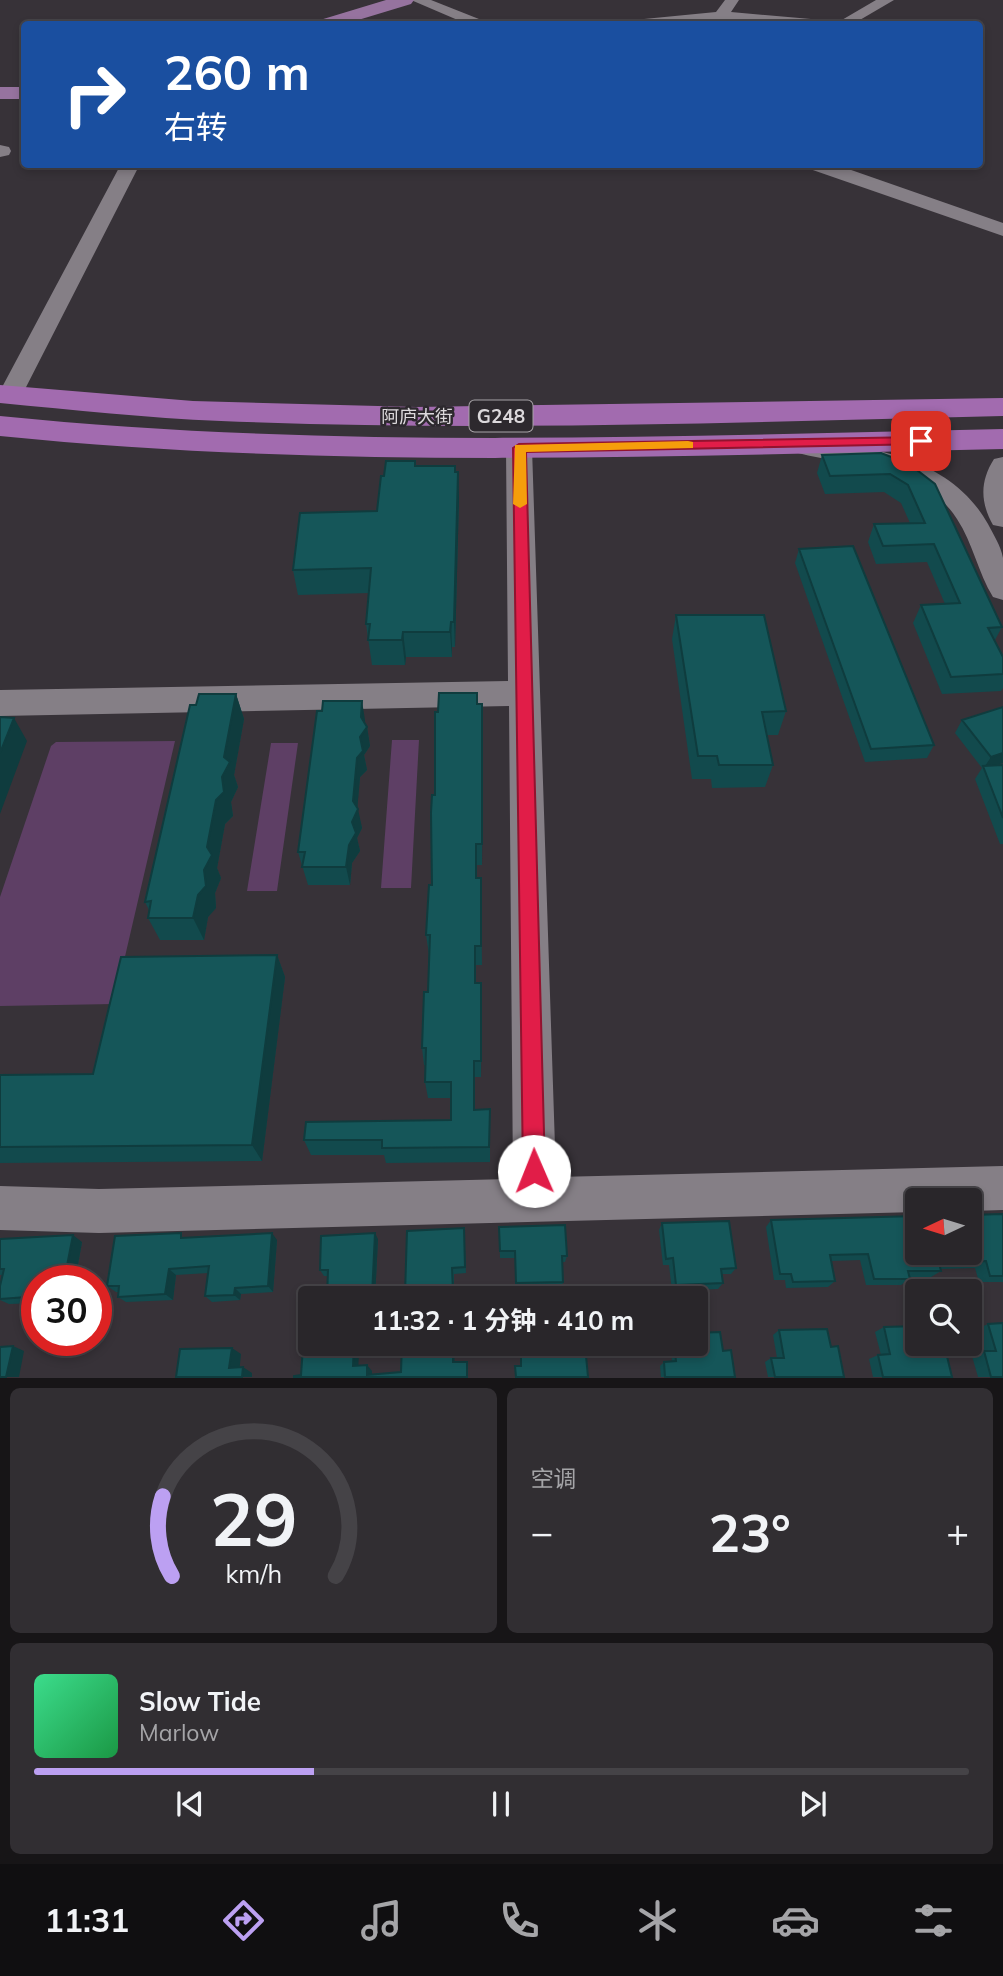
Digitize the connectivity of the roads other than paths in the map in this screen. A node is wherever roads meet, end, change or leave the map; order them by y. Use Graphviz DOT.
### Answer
graph roads {
  1 [pos="405,0"];
  2 [pos="416,0"];
  3 [pos="732,0"];
  4 [pos="887,0"];
  5 [pos="721,16"];
  6 [pos="337,21"];
  7 [pos="348,21"];
  8 [pos="470,21"];
  9 [pos="684,21"];
  10 [pos="764,21"];
  11 [pos="848,21"];
  12 [pos="0,94"];
  13 [pos="21,95"];
  14 [pos="129,168"];
  15 [pos="825,168"];
  16 [pos="1003,230"];
  17 [pos="5,394"];
  18 [pos="1003,407"];
  19 [pos="0,426"];
  20 [pos="1003,439"];
  21 [pos="785,443"];
  22 [pos="519,448"];
  23 [pos="1003,465"];
  24 [pos="1003,518"];
  25 [pos="1003,590"];
  26 [pos="524,693"];
  27 [pos="0,703"];
  28 [pos="1003,1188"];
  29 [pos="535,1198"];
  30 [pos="0,1208"];
  1 -- 6 [label="main road"];
  2 -- 7 [label="main road"];
  2 -- 8 [label="street"];
  3 -- 5 [label="street"];
  4 -- 11 [label="street"];
  5 -- 9 [label="street"];
  5 -- 10 [label="street"];
  12 -- 13 [label="main road"];
  14 -- 17 [label="street"];
  15 -- 16 [label="street"];
  17 -- 18 [label="highway, 阿庐大街 / G248"];
  19 -- 22 [label="highway, G248"];
  20 -- 21 [label="highway, G248"];
  21 -- 22 [label="highway, G248"];
  21 -- 25 [label="street"];
  22 -- 26 [label="street"];
  23 -- 24 [label="street"];
  26 -- 27 [label="street"];
  26 -- 29 [label="street"];
  28 -- 29 [label="street"];
  29 -- 30 [label="street"];
}
